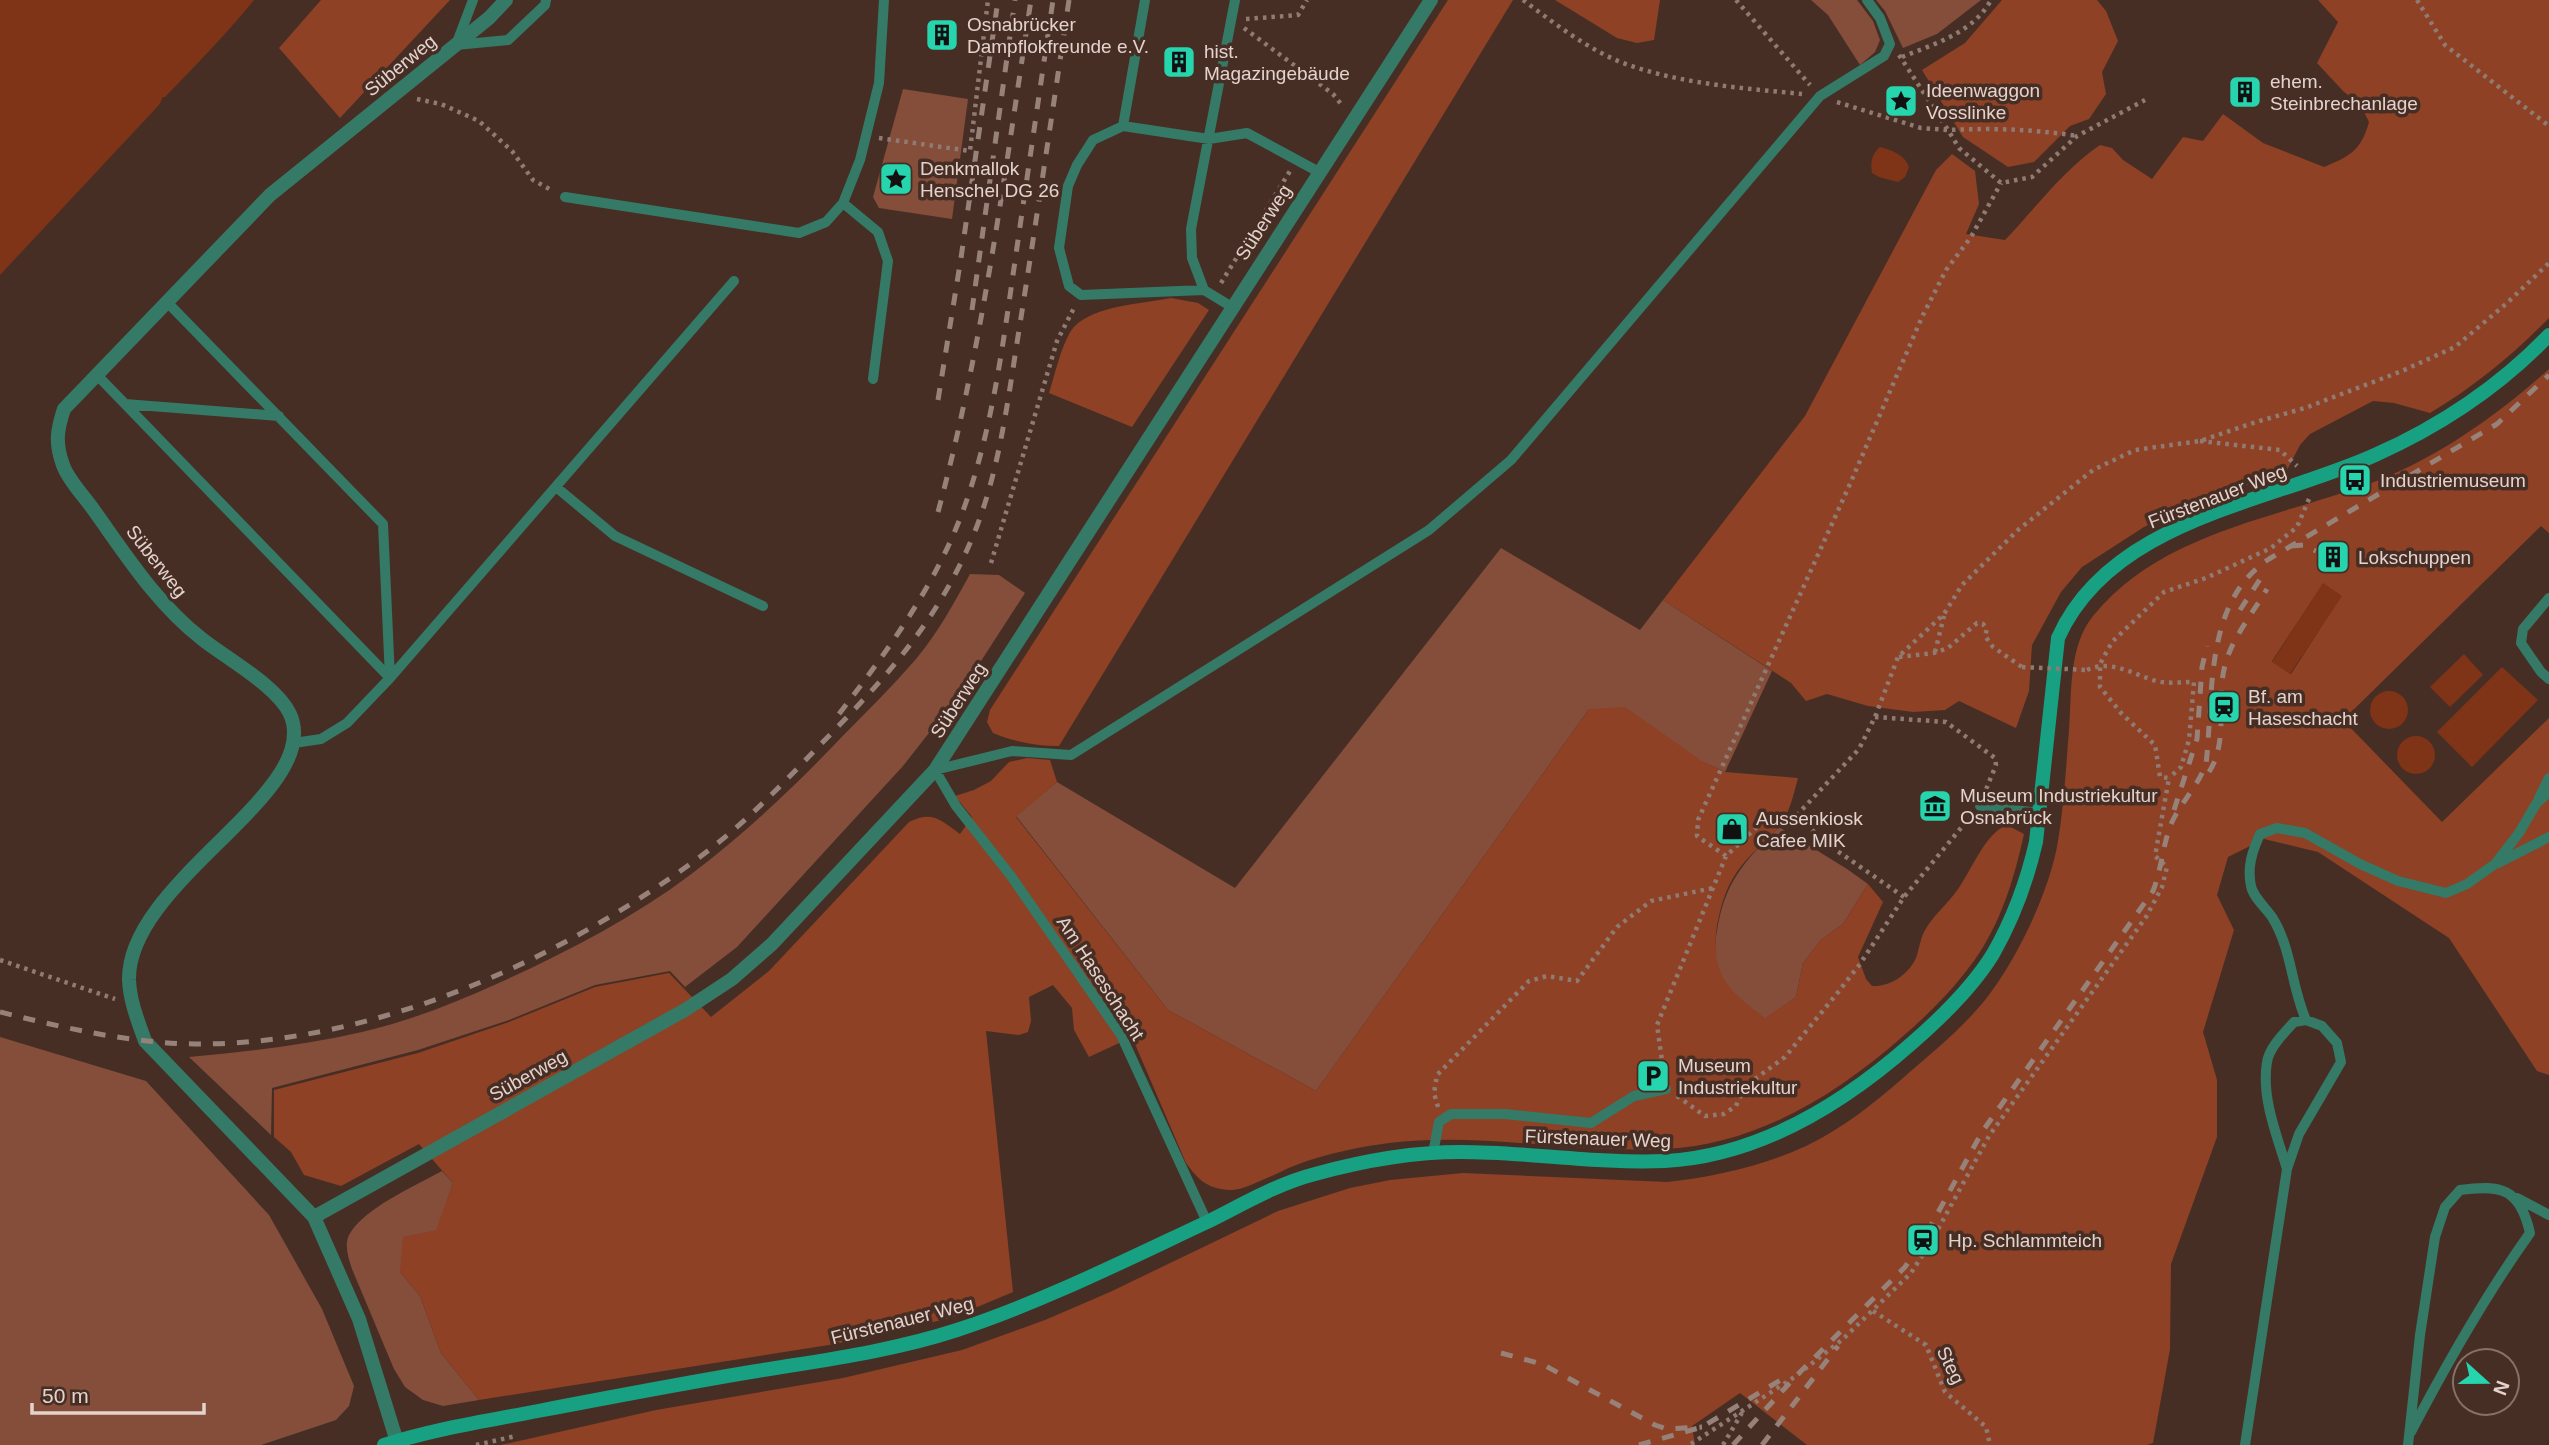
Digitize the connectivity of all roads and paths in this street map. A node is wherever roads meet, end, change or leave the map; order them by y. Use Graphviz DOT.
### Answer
graph roads {
  1 [pos="473,0"];
  2 [pos="506,0"];
  3 [pos="546,0"];
  4 [pos="884,0"];
  5 [pos="988,0"];
  6 [pos="1145,0"];
  7 [pos="1236,0"];
  8 [pos="1307,0"];
  9 [pos="1431,0"];
  10 [pos="1736,0"];
  11 [pos="1867,0"];
  12 [pos="1991,0"];
  13 [pos="2417,0"];
  14 [pos="1232,20"];
  15 [pos="1889,44"];
  16 [pos="456,45"];
  17 [pos="1901,57"];
  18 [pos="396,93"];
  19 [pos="1820,96"];
  20 [pos="1341,104"];
  21 [pos="1123,126"];
  22 [pos="2549,126"];
  23 [pos="2077,136"];
  24 [pos="867,137"];
  25 [pos="1209,139"];
  26 [pos="1298,159"];
  27 [pos="1319,172"];
  28 [pos="2001,183"];
  29 [pos="565,197"];
  30 [pos="843,203"];
  31 [pos="734,282"];
  32 [pos="1209,293"];
  33 [pos="1081,295"];
  34 [pos="167,302"];
  35 [pos="1232,307"];
  36 [pos="2549,335"];
  37 [pos="97,375"];
  38 [pos="873,379"];
  39 [pos="125,404"];
  40 [pos="279,416"];
  41 [pos="2200,441"];
  42 [pos="2309,481"];
  43 [pos="556,487"];
  44 [pos="2297,501"];
  45 [pos="991,564"];
  46 [pos="2549,598"];
  47 [pos="763,606"];
  48 [pos="1944,614"];
  49 [pos="1934,653"];
  50 [pos="1898,657"];
  51 [pos="2100,664"];
  52 [pos="2068,666"];
  53 [pos="390,678"];
  54 [pos="2067,679"];
  55 [pos="2549,679"];
  56 [pos="1875,717"];
  57 [pos="294,743"];
  58 [pos="936,770"];
  59 [pos="2169,778"];
  60 [pos="2549,778"];
  61 [pos="2549,792"];
  62 [pos="2536,804"];
  63 [pos="1980,806"];
  64 [pos="2040,813"];
  65 [pos="1796,816"];
  66 [pos="2549,837"];
  67 [pos="1726,856"];
  68 [pos="1918,863"];
  69 [pos="2495,864"];
  70 [pos="1925,868"];
  71 [pos="1713,888"];
  72 [pos="0,960"];
  73 [pos="132,1005"];
  74 [pos="2306,1020"];
  75 [pos="1666,1089"];
  76 [pos="1451,1114"];
  77 [pos="1433,1153"];
  78 [pos="2287,1169"];
  79 [pos="2515,1197"];
  80 [pos="2549,1215"];
  81 [pos="314,1217"];
  82 [pos="1207,1222"];
  83 [pos="1872,1311"];
  84 [pos="1744,1410"];
  85 [pos="2411,1432"];
  86 [pos="393,1444"];
  87 [pos="1690,1445"];
  88 [pos="1723,1445"];
  89 [pos="1990,1445"];
  90 [pos="2245,1445"];
  91 [pos="2408,1445"];
  1 -- 16 [label="lane"];
  2 -- 16 [label="street, Süberweg"];
  3 -- 16 [label="lane"];
  4 -- 24 [label="lane"];
  5 -- 24 [label="path"];
  6 -- 21 [label="lane"];
  7 -- 14 [label="lane"];
  8 -- 14 [label="path"];
  9 -- 27 [label="street, Süberweg"];
  10 -- 19 [label="path"];
  11 -- 15 [label="lane"];
  12 -- 17 [label="path"];
  13 -- 22 [label="path"];
  14 -- 20 [label="path"];
  14 -- 25 [label="lane"];
  15 -- 17 [label="path"];
  15 -- 19 [label="lane"];
  16 -- 18 [label="street, Süberweg"];
  17 -- 23 [label="path"];
  18 -- 29 [label="path"];
  18 -- 34 [label="street, Süberweg"];
  19 -- 58 [label="lane"];
  21 -- 25 [label="lane"];
  21 -- 33 [label="lane"];
  24 -- 30 [label="lane"];
  25 -- 26 [label="lane"];
  25 -- 32 [label="lane"];
  26 -- 27 [label="lane"];
  26 -- 32 [label="path"];
  27 -- 35 [label="street, Süberweg"];
  28 -- 67 [label="path"];
  29 -- 30 [label="lane"];
  30 -- 38 [label="lane"];
  31 -- 43 [label="lane"];
  32 -- 33 [label="lane"];
  32 -- 35 [label="lane"];
  33 -- 45 [label="path"];
  34 -- 37 [label="street, Süberweg"];
  34 -- 40 [label="lane"];
  35 -- 58 [label="street, Süberweg"];
  36 -- 42 [label="street, Fürstenauer Weg"];
  37 -- 39 [label="lane"];
  37 -- 57 [label="street, Süberweg"];
  39 -- 40 [label="lane"];
  39 -- 53 [label="lane"];
  40 -- 53 [label="lane"];
  41 -- 42 [label="path"];
  42 -- 64 [label="street, Fürstenauer Weg"];
  43 -- 47 [label="lane"];
  43 -- 53 [label="lane"];
  44 -- 51 [label="path"];
  46 -- 55 [label="lane"];
  48 -- 49 [label="path"];
  49 -- 50 [label="path"];
  49 -- 51 [label="path, bridge"];
  51 -- 59 [label="path"];
  51 -- 59 [label="path"];
  52 -- 54 [label="path"];
  53 -- 57 [label="lane"];
  56 -- 63 [label="path"];
  57 -- 73 [label="street"];
  58 -- 81 [label="street, Süberweg"];
  58 -- 82 [label="lane, Am Haseschacht"];
  59 -- 83 [label="path"];
  60 -- 62 [label="lane"];
  61 -- 62 [label="lane"];
  62 -- 69 [label="lane"];
  63 -- 64 [label="lane"];
  63 -- 70 [label="path"];
  64 -- 77 [label="street, Fürstenauer Weg"];
  65 -- 67 [label="path"];
  66 -- 69 [label="lane"];
  67 -- 71 [label="path"];
  68 -- 70 [label="path"];
  69 -- 74 [label="lane"];
  70 -- 75 [label="path"];
  71 -- 75 [label="path"];
  71 -- 76 [label="path"];
  72 -- 73 [label="path"];
  73 -- 81 [label="street"];
  74 -- 78 [label="lane"];
  74 -- 78 [label="lane"];
  75 -- 76 [label="lane, Fürstenauer Weg"];
  76 -- 77 [label="lane"];
  77 -- 82 [label="street, Fürstenauer Weg"];
  78 -- 90 [label="lane"];
  79 -- 80 [label="lane"];
  79 -- 85 [label="lane"];
  79 -- 85 [label="lane"];
  81 -- 86 [label="street"];
  82 -- 86 [label="street, Fürstenauer Weg"];
  83 -- 84 [label="path"];
  83 -- 89 [label="path, Steg"];
  84 -- 87 [label="path"];
  84 -- 88 [label="path"];
  85 -- 91 [label="lane"];
}
